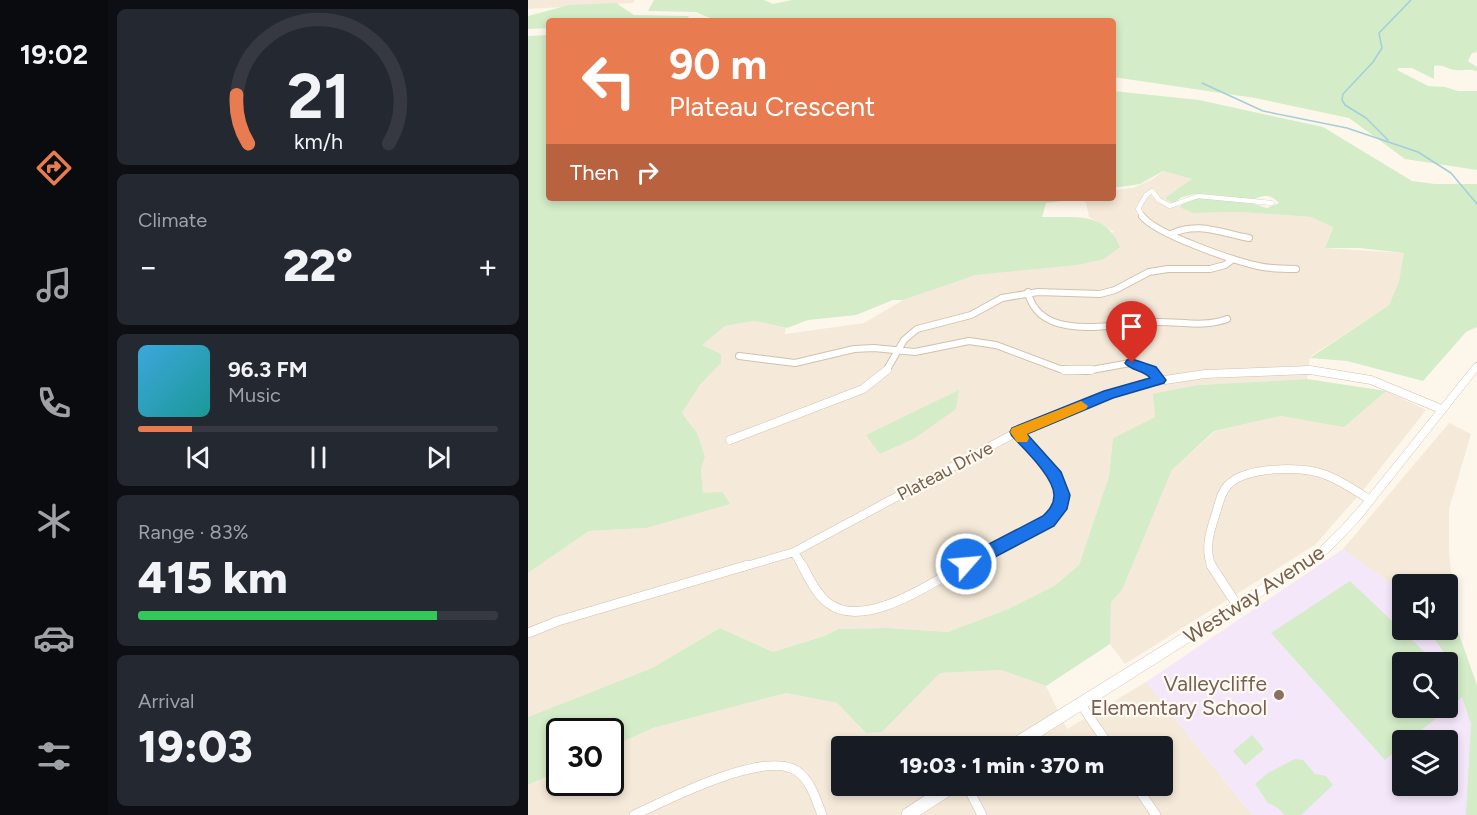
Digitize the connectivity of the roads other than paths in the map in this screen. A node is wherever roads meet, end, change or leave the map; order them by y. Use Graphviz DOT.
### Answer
graph roads {
  1 [pos="1272,203"];
  2 [pos="1171,234"];
  3 [pos="1250,238"];
  4 [pos="1233,259"];
  5 [pos="1296,269"];
  6 [pos="1028,292"];
  7 [pos="1227,319"];
  8 [pos="898,350"];
  9 [pos="739,356"];
  10 [pos="1477,366"];
  11 [pos="1159,380"];
  12 [pos="1441,409"];
  13 [pos="1017,432"];
  14 [pos="730,440"];
  15 [pos="1370,500"];
  16 [pos="794,552"];
  17 [pos="1237,605"];
  18 [pos="528,633"];
  19 [pos="1080,703"];
  20 [pos="1029,736"];
  21 [pos="1102,736"];
  22 [pos="937,796"];
  23 [pos="972,796"];
  24 [pos="1143,796"];
  25 [pos="634,815"];
  26 [pos="822,815"];
  27 [pos="908,815"];
  28 [pos="982,815"];
  29 [pos="1156,815"];
  1 -- 2 [label="street"];
  2 -- 3 [label="street"];
  2 -- 4 [label="street"];
  4 -- 5 [label="street"];
  4 -- 6 [label="street"];
  6 -- 7 [label="street"];
  6 -- 8 [label="street"];
  8 -- 9 [label="street"];
  8 -- 11 [label="street"];
  8 -- 14 [label="street"];
  10 -- 12 [label="street, Westway Avenue"];
  11 -- 12 [label="street, Plateau Drive"];
  11 -- 13 [label="street, Plateau Drive"];
  12 -- 15 [label="street, Westway Avenue"];
  13 -- 16 [label="street, Plateau Drive"];
  13 -- 16 [label="street"];
  15 -- 17 [label="street, Westway Avenue"];
  15 -- 17 [label="street"];
  16 -- 18 [label="street, Plateau Drive"];
  17 -- 19 [label="street, Westway Avenue"];
  19 -- 20 [label="street, Westway Avenue"];
  19 -- 21 [label="street"];
  22 -- 27 [label="street"];
  23 -- 28 [label="street"];
  24 -- 29 [label="street"];
  25 -- 26 [label="street"];
}
